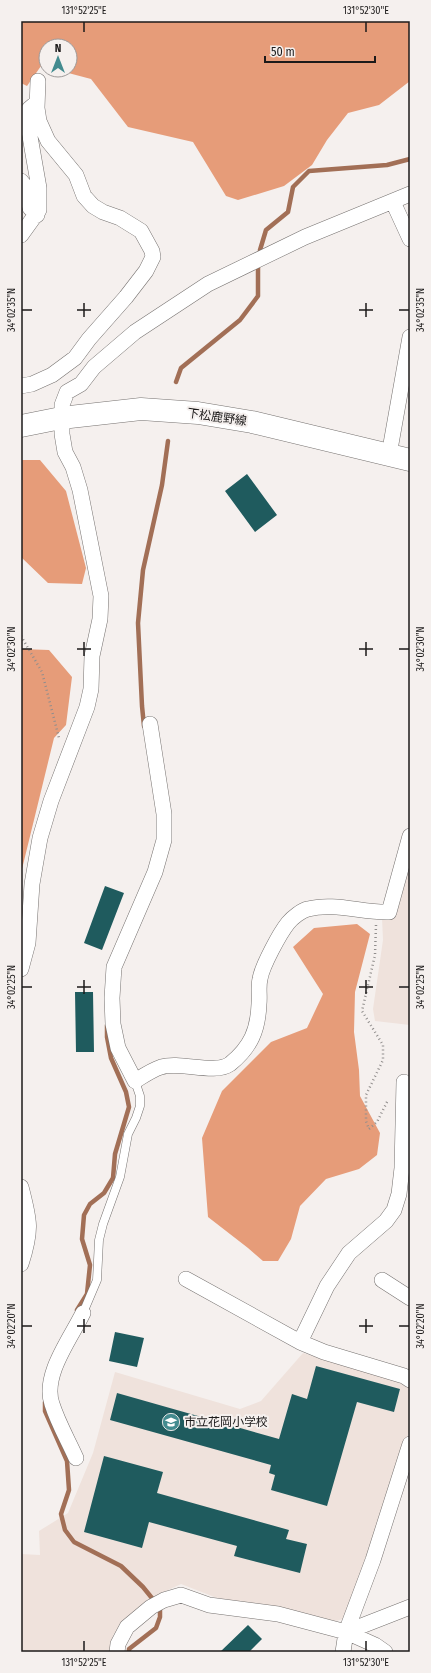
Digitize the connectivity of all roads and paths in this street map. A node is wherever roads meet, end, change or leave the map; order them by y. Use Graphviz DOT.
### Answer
graph roads {
  1 [pos="38,81"];
  2 [pos="37,102"];
  3 [pos="21,181"];
  4 [pos="410,194"];
  5 [pos="392,202"];
  6 [pos="37,215"];
  7 [pos="21,235"];
  8 [pos="410,239"];
  9 [pos="410,337"];
  10 [pos="52,375"];
  11 [pos="21,386"];
  12 [pos="67,392"];
  13 [pos="61,418"];
  14 [pos="21,426"];
  15 [pos="400,457"];
  16 [pos="21,636"];
  17 [pos="150,724"];
  18 [pos="60,742"];
  19 [pos="410,836"];
  20 [pos="377,912"];
  21 [pos="21,969"];
  22 [pos="135,1081"];
  23 [pos="404,1082"];
  24 [pos="21,1187"];
  25 [pos="21,1264"];
  26 [pos="186,1279"];
  27 [pos="382,1280"];
  28 [pos="410,1298"];
  29 [pos="83,1313"];
  30 [pos="300,1342"];
  31 [pos="408,1374"];
  32 [pos="410,1444"];
  33 [pos="76,1458"];
  34 [pos="410,1607"];
  35 [pos="346,1632"];
  36 [pos="117,1652"];
  37 [pos="344,1652"];
  38 [pos="385,1652"];
  1 -- 2 [label="street"];
  2 -- 6 [label="street"];
  2 -- 10 [label="street"];
  3 -- 6 [label="street"];
  4 -- 5 [label="street"];
  5 -- 8 [label="street"];
  5 -- 12 [label="street"];
  6 -- 7 [label="street"];
  9 -- 15 [label="street"];
  10 -- 11 [label="street"];
  10 -- 12 [label="street"];
  12 -- 13 [label="street"];
  13 -- 14 [label="main road, 下松鹿野線"];
  13 -- 15 [label="main road, 下松鹿野線"];
  13 -- 21 [label="street"];
  16 -- 18 [label="path"];
  17 -- 22 [label="street"];
  19 -- 20 [label="street"];
  20 -- 22 [label="street"];
  20 -- 23 [label="path"];
  22 -- 29 [label="lane"];
  23 -- 30 [label="street"];
  24 -- 25 [label="street"];
  26 -- 30 [label="street"];
  27 -- 28 [label="street"];
  29 -- 33 [label="street"];
  30 -- 31 [label="street"];
  32 -- 35 [label="street"];
  34 -- 35 [label="street"];
  35 -- 36 [label="street"];
  35 -- 37 [label="street"];
  35 -- 38 [label="street"];
}
